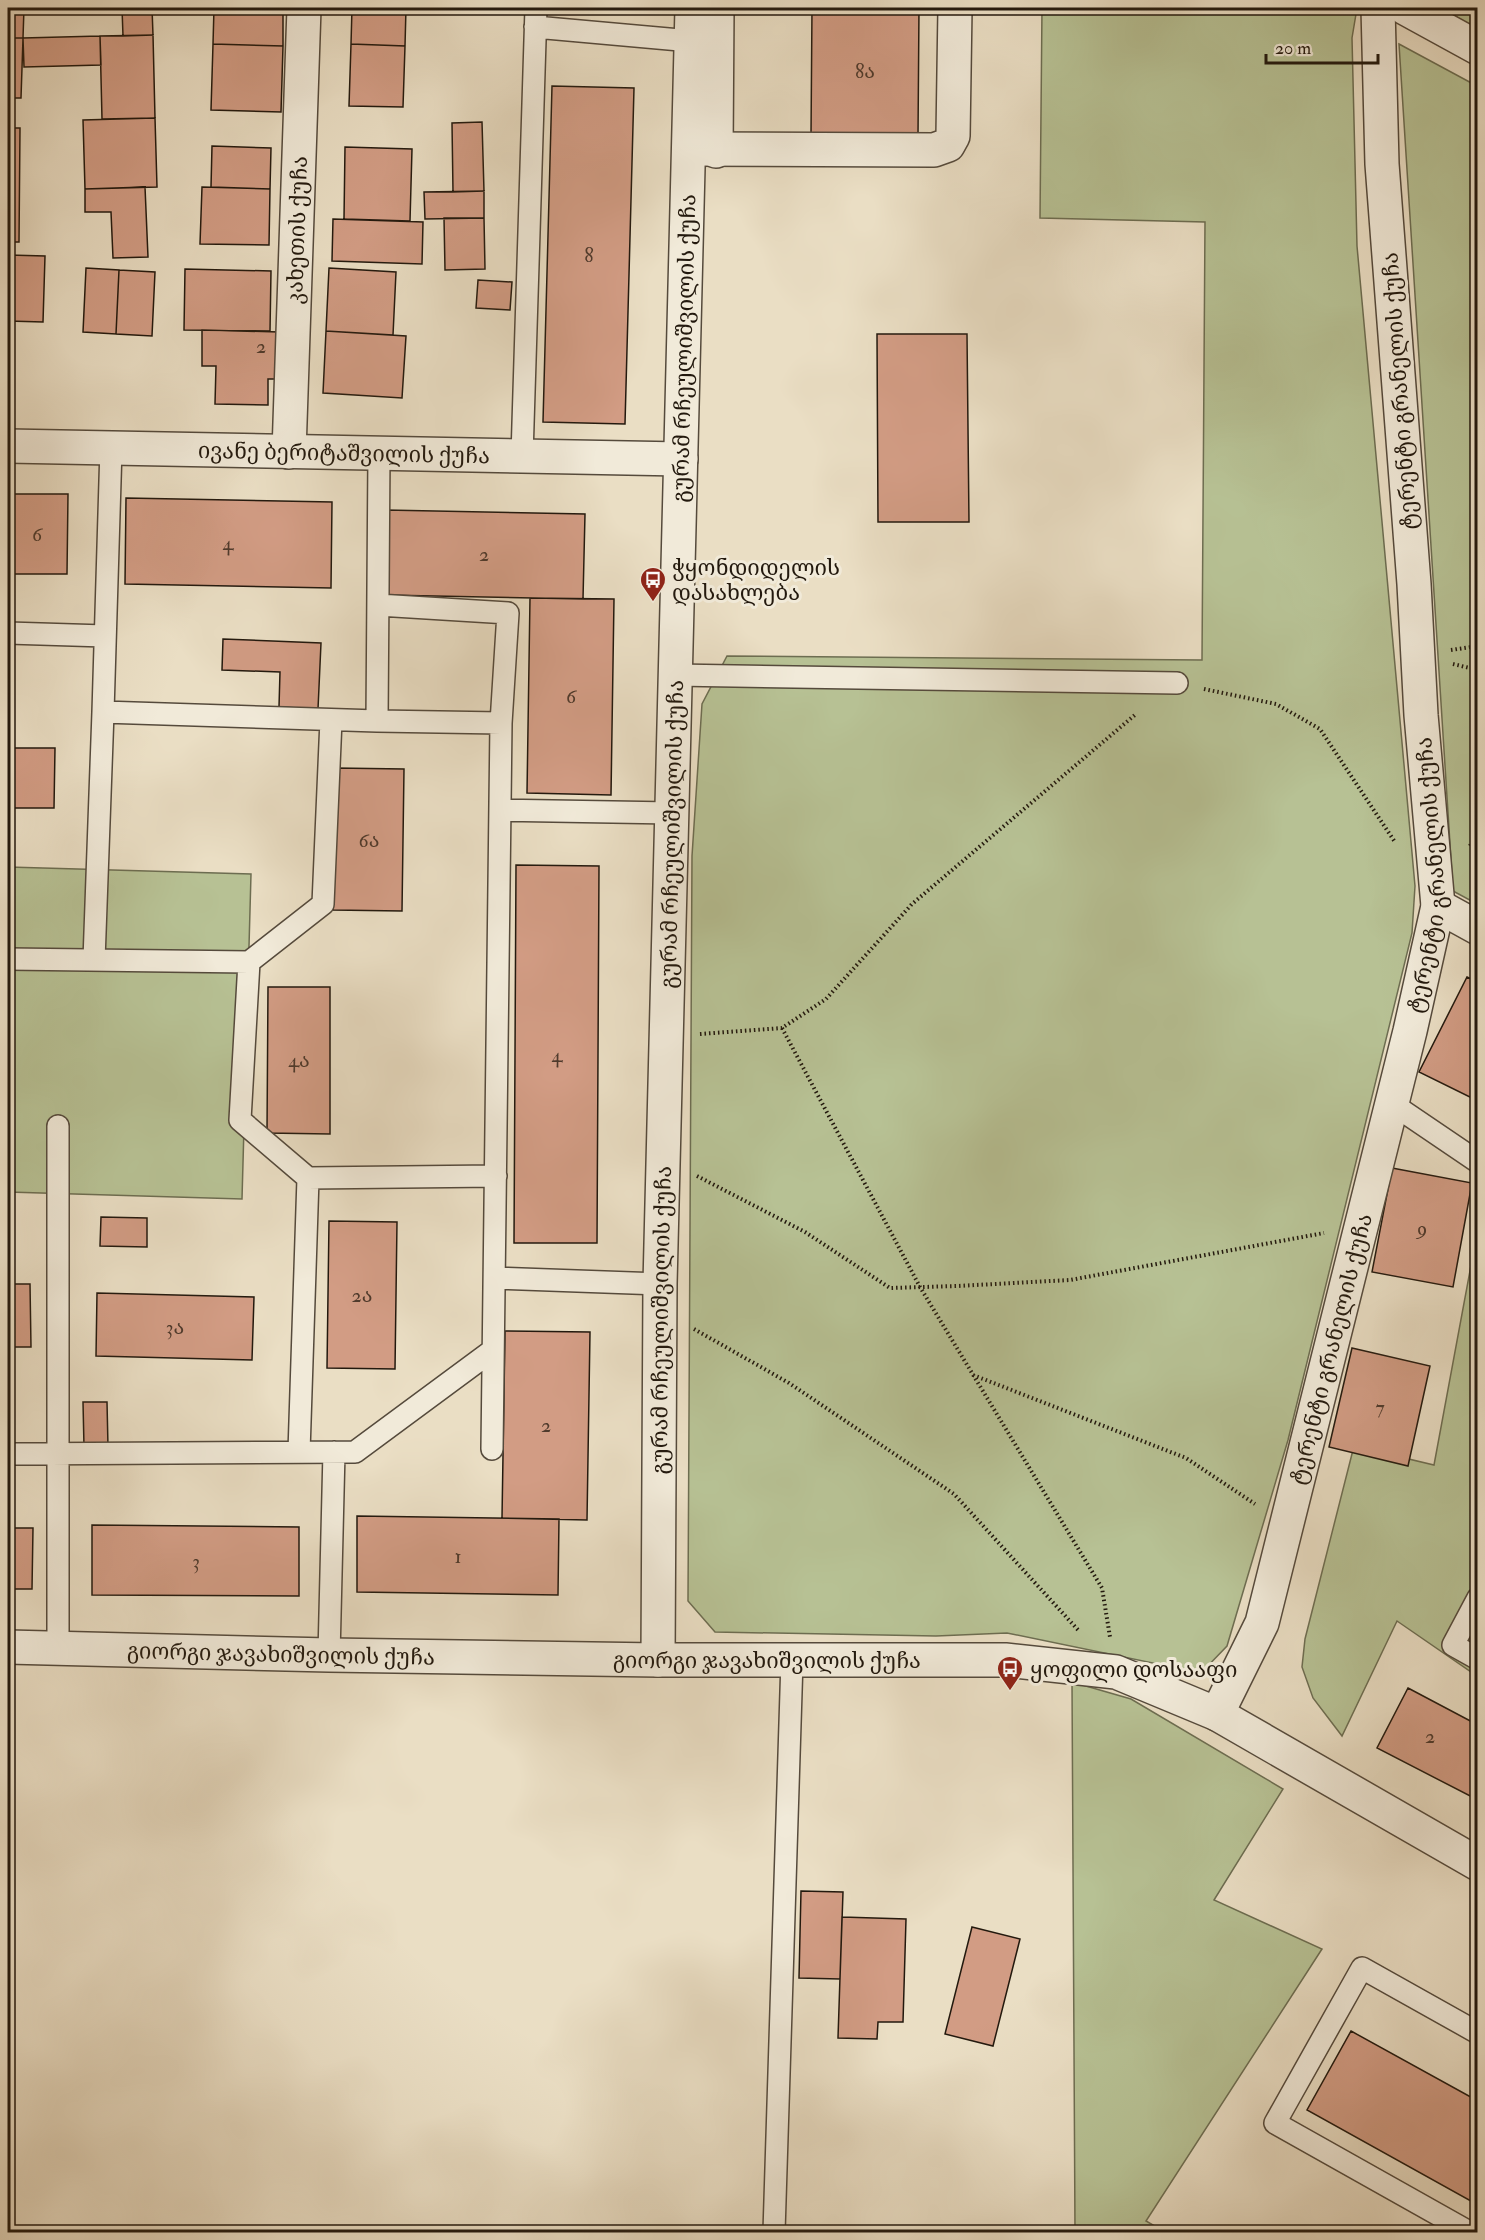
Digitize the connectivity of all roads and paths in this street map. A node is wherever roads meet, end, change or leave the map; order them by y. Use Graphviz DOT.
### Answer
graph roads {
  1 [pos="304,8"];
  2 [pos="692,8"];
  3 [pos="717,8"];
  4 [pos="955,8"];
  5 [pos="1378,8"];
  6 [pos="1406,8"];
  7 [pos="535,17"];
  8 [pos="691,41"];
  9 [pos="1478,48"];
  10 [pos="702,150"];
  11 [pos="8,447"];
  12 [pos="111,448"];
  13 [pos="290,452"];
  14 [pos="380,454"];
  15 [pos="522,456"];
  16 [pos="681,459"];
  17 [pos="378,605"];
  18 [pos="8,633"];
  19 [pos="105,636"];
  20 [pos="675,675"];
  21 [pos="1177,683"];
  22 [pos="103,712"];
  23 [pos="331,720"];
  24 [pos="377,721"];
  25 [pos="501,723"];
  26 [pos="500,810"];
  27 [pos="672,813"];
  28 [pos="1399,847"];
  29 [pos="1438,906"];
  30 [pos="1478,928"];
  31 [pos="8,959"];
  32 [pos="94,960"];
  33 [pos="249,962"];
  34 [pos="782,1028"];
  35 [pos="666,1036"];
  36 [pos="1391,1103"];
  37 [pos="58,1126"];
  38 [pos="663,1158"];
  39 [pos="1478,1162"];
  40 [pos="496,1176"];
  41 [pos="308,1178"];
  42 [pos="1360,1226"];
  43 [pos="495,1278"];
  44 [pos="920,1287"];
  45 [pos="660,1297"];
  46 [pos="493,1350"];
  47 [pos="973,1374"];
  48 [pos="492,1449"];
  49 [pos="299,1452"];
  50 [pos="334,1452"];
  51 [pos="8,1454"];
  52 [pos="57,1454"];
  53 [pos="1286,1525"];
  54 [pos="1478,1598"];
  55 [pos="8,1647"];
  56 [pos="58,1649"];
  57 [pos="329,1655"];
  58 [pos="1478,1659"];
  59 [pos="658,1660"];
  60 [pos="792,1660"];
  61 [pos="1116,1672"];
  62 [pos="1217,1714"];
  63 [pos="1478,1864"];
  64 [pos="1478,2033"];
  65 [pos="774,2232"];
  66 [pos="1469,2232"];
  1 -- 13 [label="street, კახეთის ქუჩა"];
  2 -- 8 [label="street, გურამ რჩეულიშვილის ქუჩა"];
  3 -- 10 [label="street"];
  4 -- 10 [label="street"];
  5 -- 29 [label="street, ტერენტი გრანელის ქუჩა"];
  6 -- 9 [label="street"];
  7 -- 8 [label="lane"];
  7 -- 15 [label="lane"];
  8 -- 10 [label="street, გურამ რჩეულიშვილის ქუჩა"];
  10 -- 16 [label="street, გურამ რჩეულიშვილის ქუჩა"];
  11 -- 12 [label="street, ივანე ბერიტაშვილის ქუჩა"];
  12 -- 13 [label="street, ივანე ბერიტაშვილის ქუჩა"];
  12 -- 19 [label="lane"];
  13 -- 14 [label="street, ივანე ბერიტაშვილის ქუჩა"];
  14 -- 15 [label="street, ივანე ბერიტაშვილის ქუჩა"];
  14 -- 17 [label="lane"];
  15 -- 16 [label="street, ივანე ბერიტაშვილის ქუჩა"];
  16 -- 20 [label="street, გურამ რჩეულიშვილის ქუჩა"];
  17 -- 24 [label="lane"];
  17 -- 25 [label="lane"];
  18 -- 19 [label="lane"];
  19 -- 22 [label="lane"];
  20 -- 21 [label="lane"];
  20 -- 27 [label="street, გურამ რჩეულიშვილის ქუჩა"];
  21 -- 28 [label="path"];
  21 -- 34 [label="path"];
  22 -- 23 [label="lane"];
  22 -- 32 [label="lane"];
  23 -- 24 [label="lane"];
  23 -- 33 [label="lane"];
  24 -- 25 [label="lane"];
  25 -- 26 [label="lane"];
  26 -- 27 [label="lane"];
  26 -- 40 [label="lane"];
  27 -- 35 [label="street, გურამ რჩეულიშვილის ქუჩა"];
  29 -- 30 [label="street"];
  29 -- 36 [label="street, ტერენტი გრანელის ქუჩა"];
  31 -- 32 [label="lane"];
  32 -- 33 [label="lane"];
  33 -- 41 [label="lane"];
  34 -- 35 [label="path"];
  34 -- 44 [label="path"];
  35 -- 38 [label="street, გურამ რჩეულიშვილის ქუჩა"];
  36 -- 39 [label="lane"];
  36 -- 42 [label="street, ტერენტი გრანელის ქუჩა"];
  37 -- 52 [label="lane"];
  38 -- 44 [label="path"];
  38 -- 45 [label="street, გურამ რჩეულიშვილის ქუჩა"];
  40 -- 41 [label="lane"];
  40 -- 43 [label="lane"];
  41 -- 49 [label="lane"];
  42 -- 44 [label="path"];
  42 -- 53 [label="street, ტერენტი გრანელის ქუჩა"];
  43 -- 45 [label="lane"];
  43 -- 46 [label="lane"];
  44 -- 47 [label="path"];
  45 -- 59 [label="street, გურამ რჩეულიშვილის ქუჩა"];
  45 -- 61 [label="path"];
  46 -- 48 [label="lane"];
  46 -- 50 [label="lane"];
  47 -- 53 [label="path"];
  47 -- 61 [label="path"];
  49 -- 50 [label="lane"];
  49 -- 52 [label="lane"];
  50 -- 57 [label="lane"];
  51 -- 52 [label="lane"];
  52 -- 56 [label="lane"];
  53 -- 62 [label="street, ტერენტი გრანელის ქუჩა"];
  54 -- 58 [label="lane"];
  55 -- 56 [label="street, გიორგი ჯავახიშვილის ქუჩა"];
  56 -- 57 [label="street, გიორგი ჯავახიშვილის ქუჩა"];
  57 -- 59 [label="street, გიორგი ჯავახიშვილის ქუჩა"];
  59 -- 60 [label="street, გიორგი ჯავახიშვილის ქუჩა"];
  60 -- 61 [label="street, გიორგი ჯავახიშვილის ქუჩა"];
  60 -- 65 [label="lane"];
  61 -- 62 [label="street, გიორგი ჯავახიშვილის ქუჩა"];
  62 -- 63 [label="street, გიორგი ჯავახიშვილის ქუჩა"];
  64 -- 66 [label="lane"];
}
